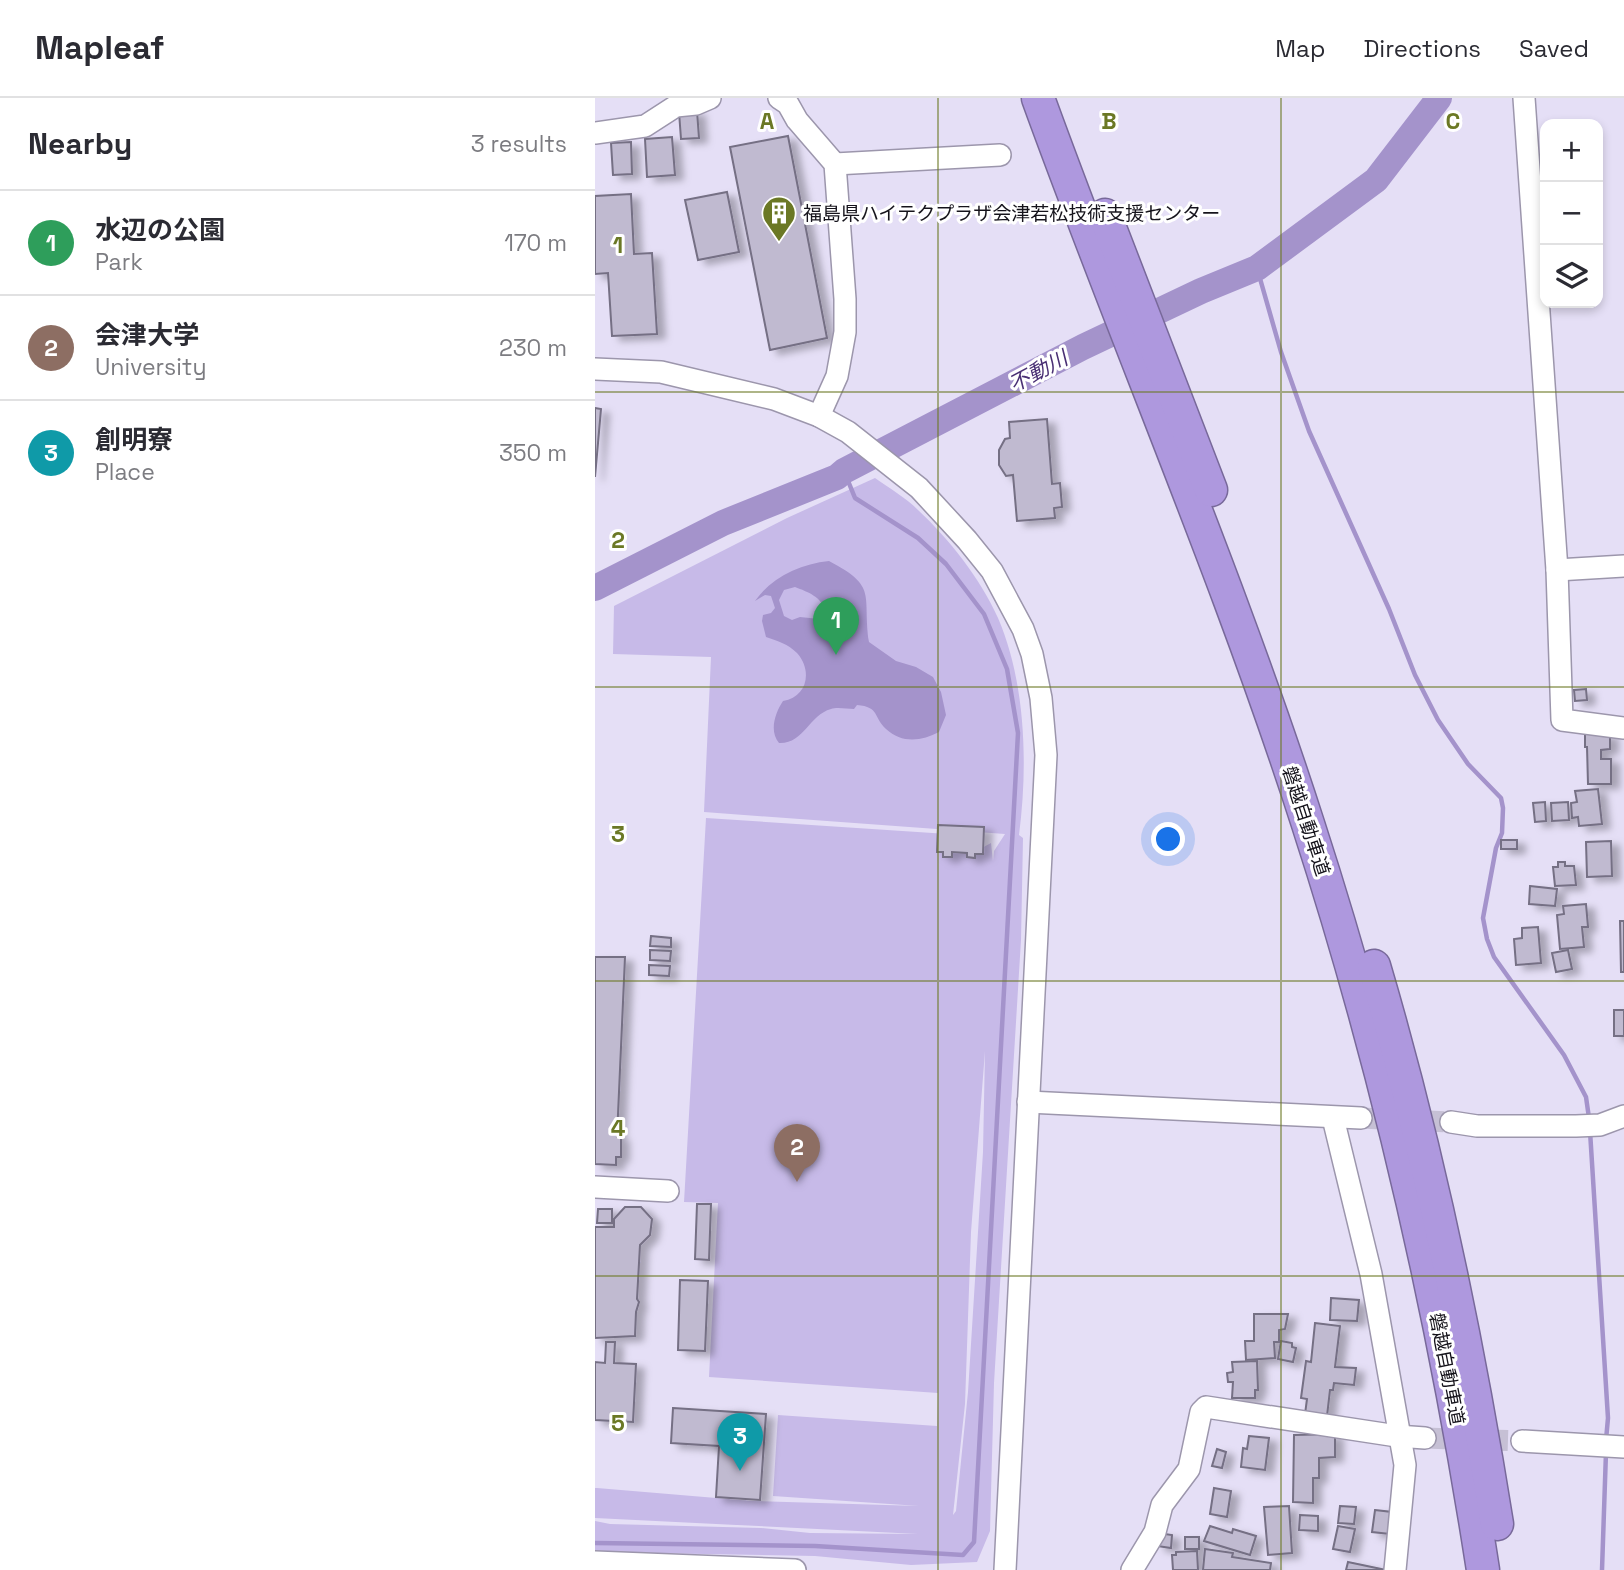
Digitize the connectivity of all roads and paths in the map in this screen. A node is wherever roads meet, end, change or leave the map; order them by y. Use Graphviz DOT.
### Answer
graph roads {
  1 [pos="710,98"];
  2 [pos="779,98"];
  3 [pos="1038,98"];
  4 [pos="1061,98"];
  5 [pos="1524,98"];
  6 [pos="595,132"];
  7 [pos="1000,155"];
  8 [pos="835,164"];
  9 [pos="1126,301"];
  10 [pos="1144,347"];
  11 [pos="595,369"];
  12 [pos="819,416"];
  13 [pos="1624,566"];
  14 [pos="1557,570"];
  15 [pos="1624,728"];
  16 [pos="1028,1102"];
  17 [pos="1623,1116"];
  18 [pos="1333,1118"];
  19 [pos="1361,1118"];
  20 [pos="1451,1122"];
  21 [pos="595,1187"];
  22 [pos="669,1191"];
  23 [pos="1401,1436"];
  24 [pos="1425,1438"];
  25 [pos="1523,1441"];
  26 [pos="1616,1447"];
  27 [pos="595,1562"];
  28 [pos="788,1570"];
  29 [pos="795,1570"];
  30 [pos="1005,1570"];
  31 [pos="1132,1570"];
  32 [pos="1395,1570"];
  33 [pos="1482,1570"];
  34 [pos="1504,1570"];
  1 -- 6 [label="street"];
  2 -- 8 [label="street"];
  3 -- 9 [label="highway, 磐越自動車道"];
  4 -- 9 [label="highway, 磐越自動車道"];
  5 -- 14 [label="street"];
  7 -- 8 [label="street"];
  8 -- 12 [label="street"];
  9 -- 10 [label="highway, 磐越自動車道"];
  10 -- 33 [label="highway, 磐越自動車道"];
  10 -- 34 [label="highway, 磐越自動車道"];
  11 -- 12 [label="street"];
  12 -- 16 [label="street"];
  13 -- 14 [label="street"];
  14 -- 15 [label="street"];
  16 -- 18 [label="street"];
  16 -- 30 [label="street"];
  17 -- 20 [label="street"];
  18 -- 19 [label="street"];
  18 -- 23 [label="street"];
  21 -- 22 [label="street"];
  23 -- 24 [label="street"];
  23 -- 31 [label="street"];
  23 -- 32 [label="street"];
  25 -- 26 [label="street"];
  27 -- 28 [label="street"];
  28 -- 29 [label="street"];
}
